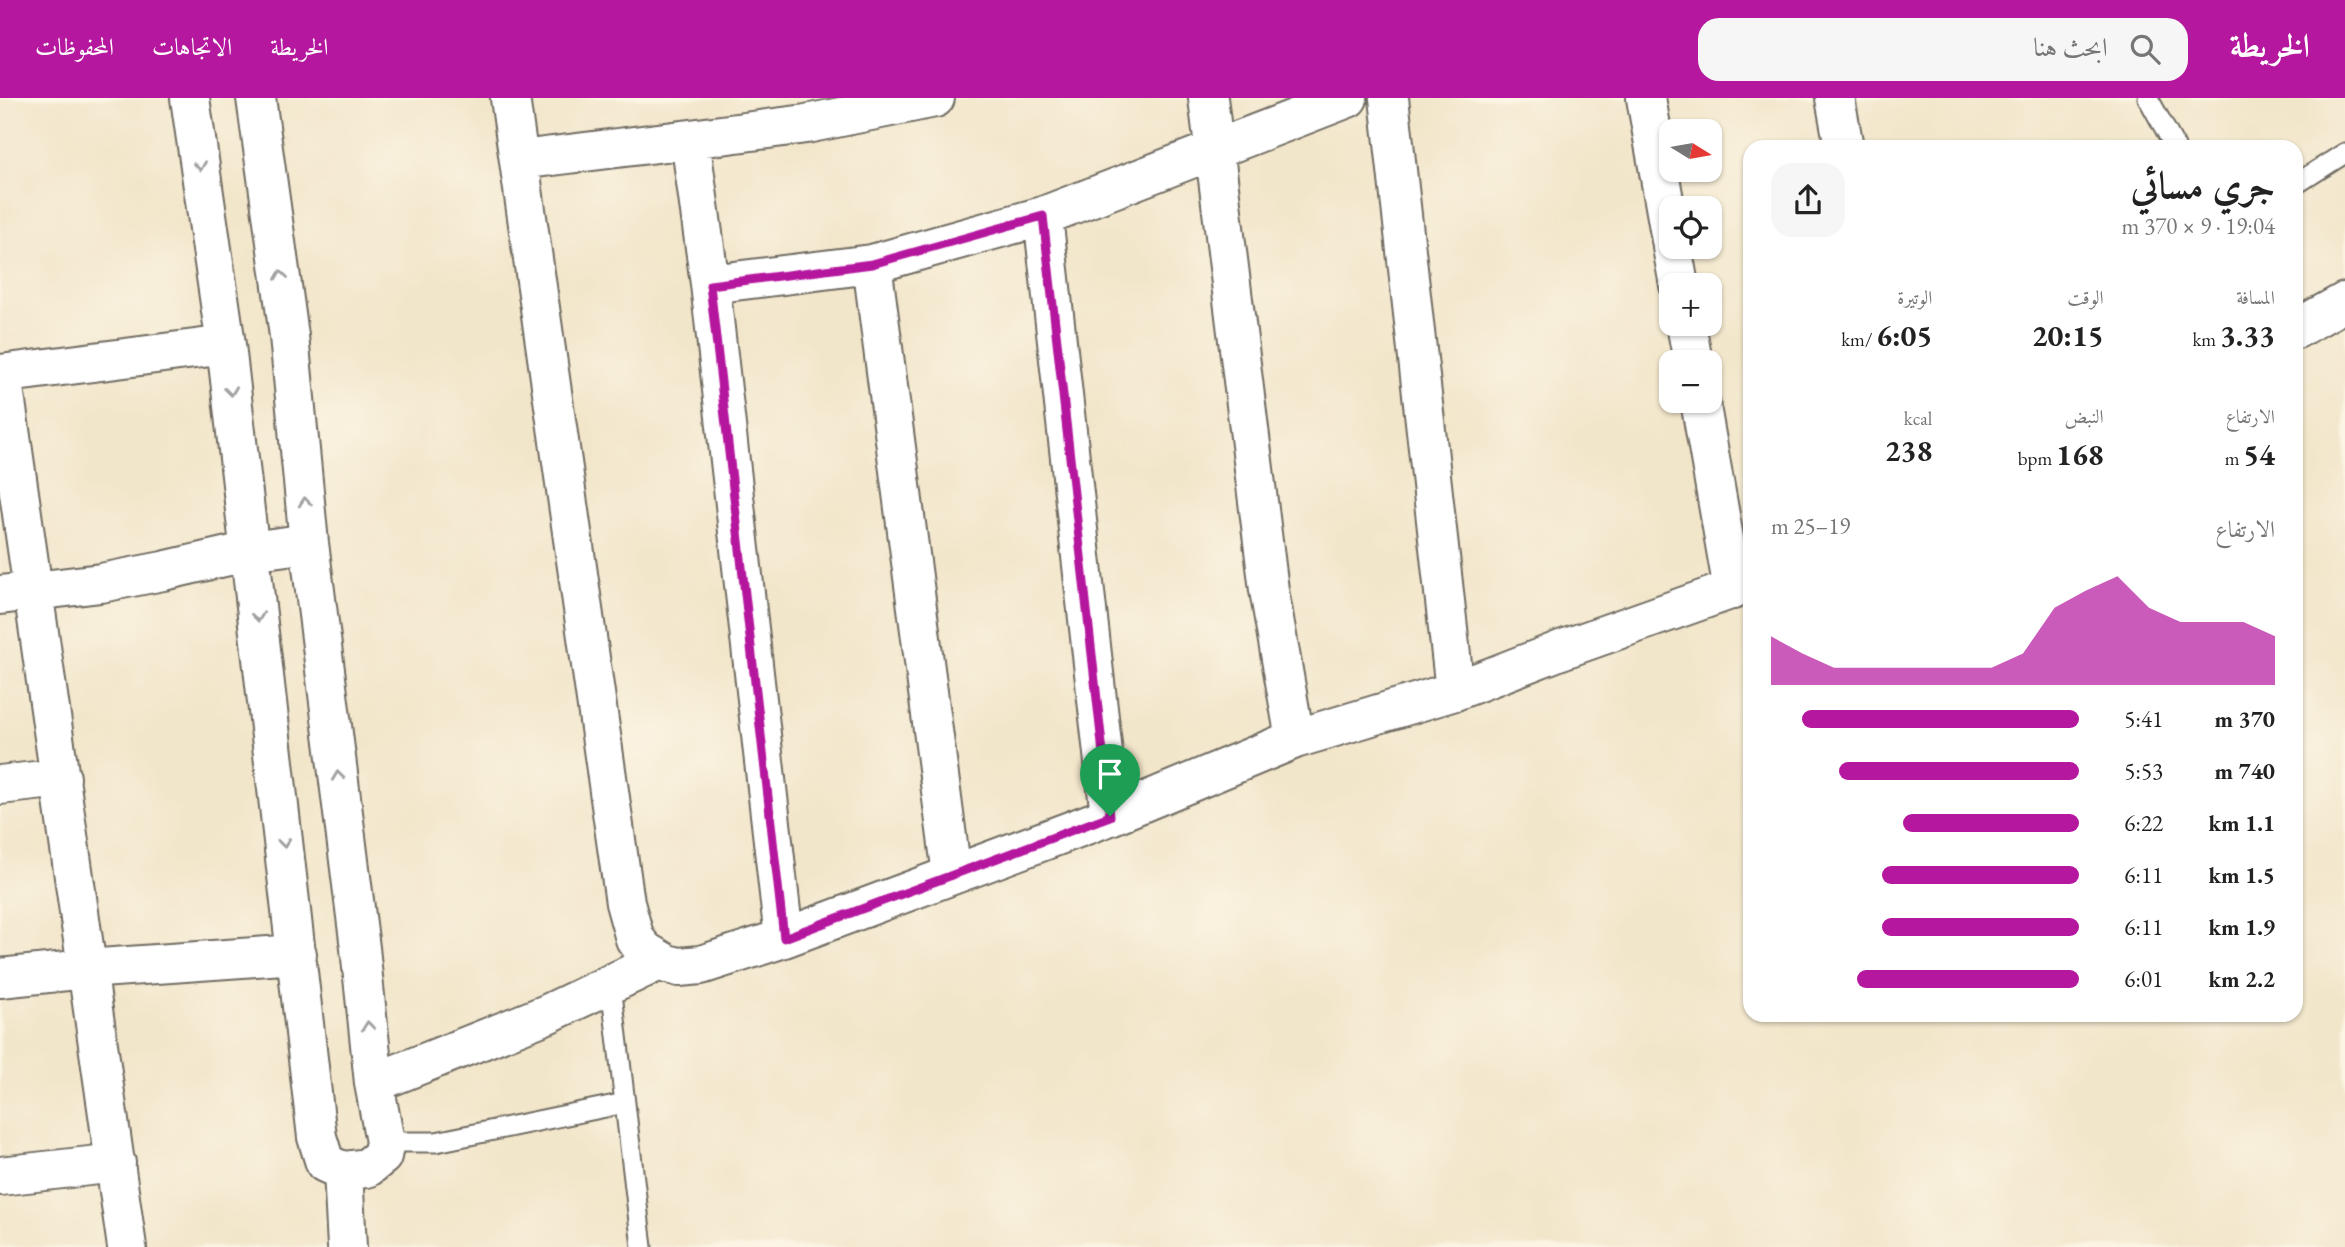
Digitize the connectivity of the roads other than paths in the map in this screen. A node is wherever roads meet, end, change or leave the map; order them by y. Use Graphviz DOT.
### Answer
graph roads {
  1 [pos="190,98"];
  2 [pos="256,98"];
  3 [pos="510,98"];
  4 [pos="936,98"];
  5 [pos="1208,98"];
  6 [pos="1348,98"];
  7 [pos="1389,98"];
  8 [pos="1646,98"];
  9 [pos="1835,98"];
  10 [pos="2148,98"];
  11 [pos="690,139"];
  12 [pos="1843,140"];
  13 [pos="2171,140"];
  14 [pos="1216,149"];
  15 [pos="2345,153"];
  16 [pos="520,160"];
  17 [pos="2303,180"];
  18 [pos="1663,196"];
  19 [pos="1043,216"];
  20 [pos="872,264"];
  21 [pos="710,285"];
  22 [pos="2345,302"];
  23 [pos="2303,325"];
  24 [pos="226,345"];
  25 [pos="1,374"];
  26 [pos="1703,413"];
  27 [pos="309,543"];
  28 [pos="250,551"];
  29 [pos="1742,587"];
  30 [pos="17,594"];
  31 [pos="1455,691"];
  32 [pos="1295,739"];
  33 [pos="61,778"];
  34 [pos="0,785"];
  35 [pos="1110,816"];
  36 [pos="952,875"];
  37 [pos="784,938"];
  38 [pos="297,954"];
  39 [pos="659,961"];
  40 [pos="86,969"];
  41 [pos="0,978"];
  42 [pos="611,985"];
  43 [pos="374,1083"];
  44 [pos="625,1102"];
  45 [pos="385,1142"];
  46 [pos="116,1163"];
  47 [pos="343,1171"];
  48 [pos="0,1176"];
  49 [pos="127,1247"];
  50 [pos="347,1247"];
  51 [pos="642,1247"];
  1 -- 24 [label="street, one-way"];
  27 -- 2 [label="street, one-way"];
  3 -- 16 [label="street"];
  4 -- 11 [label="street"];
  5 -- 14 [label="street"];
  6 -- 14 [label="street"];
  7 -- 31 [label="street"];
  8 -- 18 [label="street"];
  9 -- 12 [label="street"];
  10 -- 13 [label="lane"];
  11 -- 16 [label="street"];
  11 -- 21 [label="street"];
  14 -- 19 [label="street"];
  14 -- 32 [label="street"];
  15 -- 17 [label="lane"];
  16 -- 39 [label="street"];
  19 -- 20 [label="street"];
  19 -- 35 [label="street"];
  20 -- 21 [label="street"];
  20 -- 36 [label="street"];
  21 -- 37 [label="street"];
  22 -- 23 [label="street"];
  24 -- 25 [label="street"];
  24 -- 28 [label="street, one-way"];
  25 -- 30 [label="street"];
  26 -- 29 [label="street"];
  27 -- 28 [label="street"];
  43 -- 27 [label="street, one-way"];
  28 -- 30 [label="street"];
  28 -- 38 [label="street, one-way"];
  29 -- 31 [label="street"];
  30 -- 33 [label="street"];
  31 -- 32 [label="street"];
  32 -- 35 [label="street"];
  33 -- 34 [label="street"];
  33 -- 40 [label="street"];
  35 -- 36 [label="street"];
  36 -- 37 [label="street"];
  37 -- 39 [label="street"];
  38 -- 40 [label="street"];
  38 -- 47 [label="street"];
  39 -- 42 [label="street"];
  40 -- 41 [label="street"];
  40 -- 46 [label="street"];
  42 -- 43 [label="street"];
  42 -- 44 [label="lane"];
  43 -- 45 [label="street"];
  44 -- 45 [label="lane"];
  44 -- 51 [label="lane"];
  45 -- 47 [label="street"];
  46 -- 48 [label="street"];
  46 -- 49 [label="street"];
  47 -- 50 [label="street"];
}
